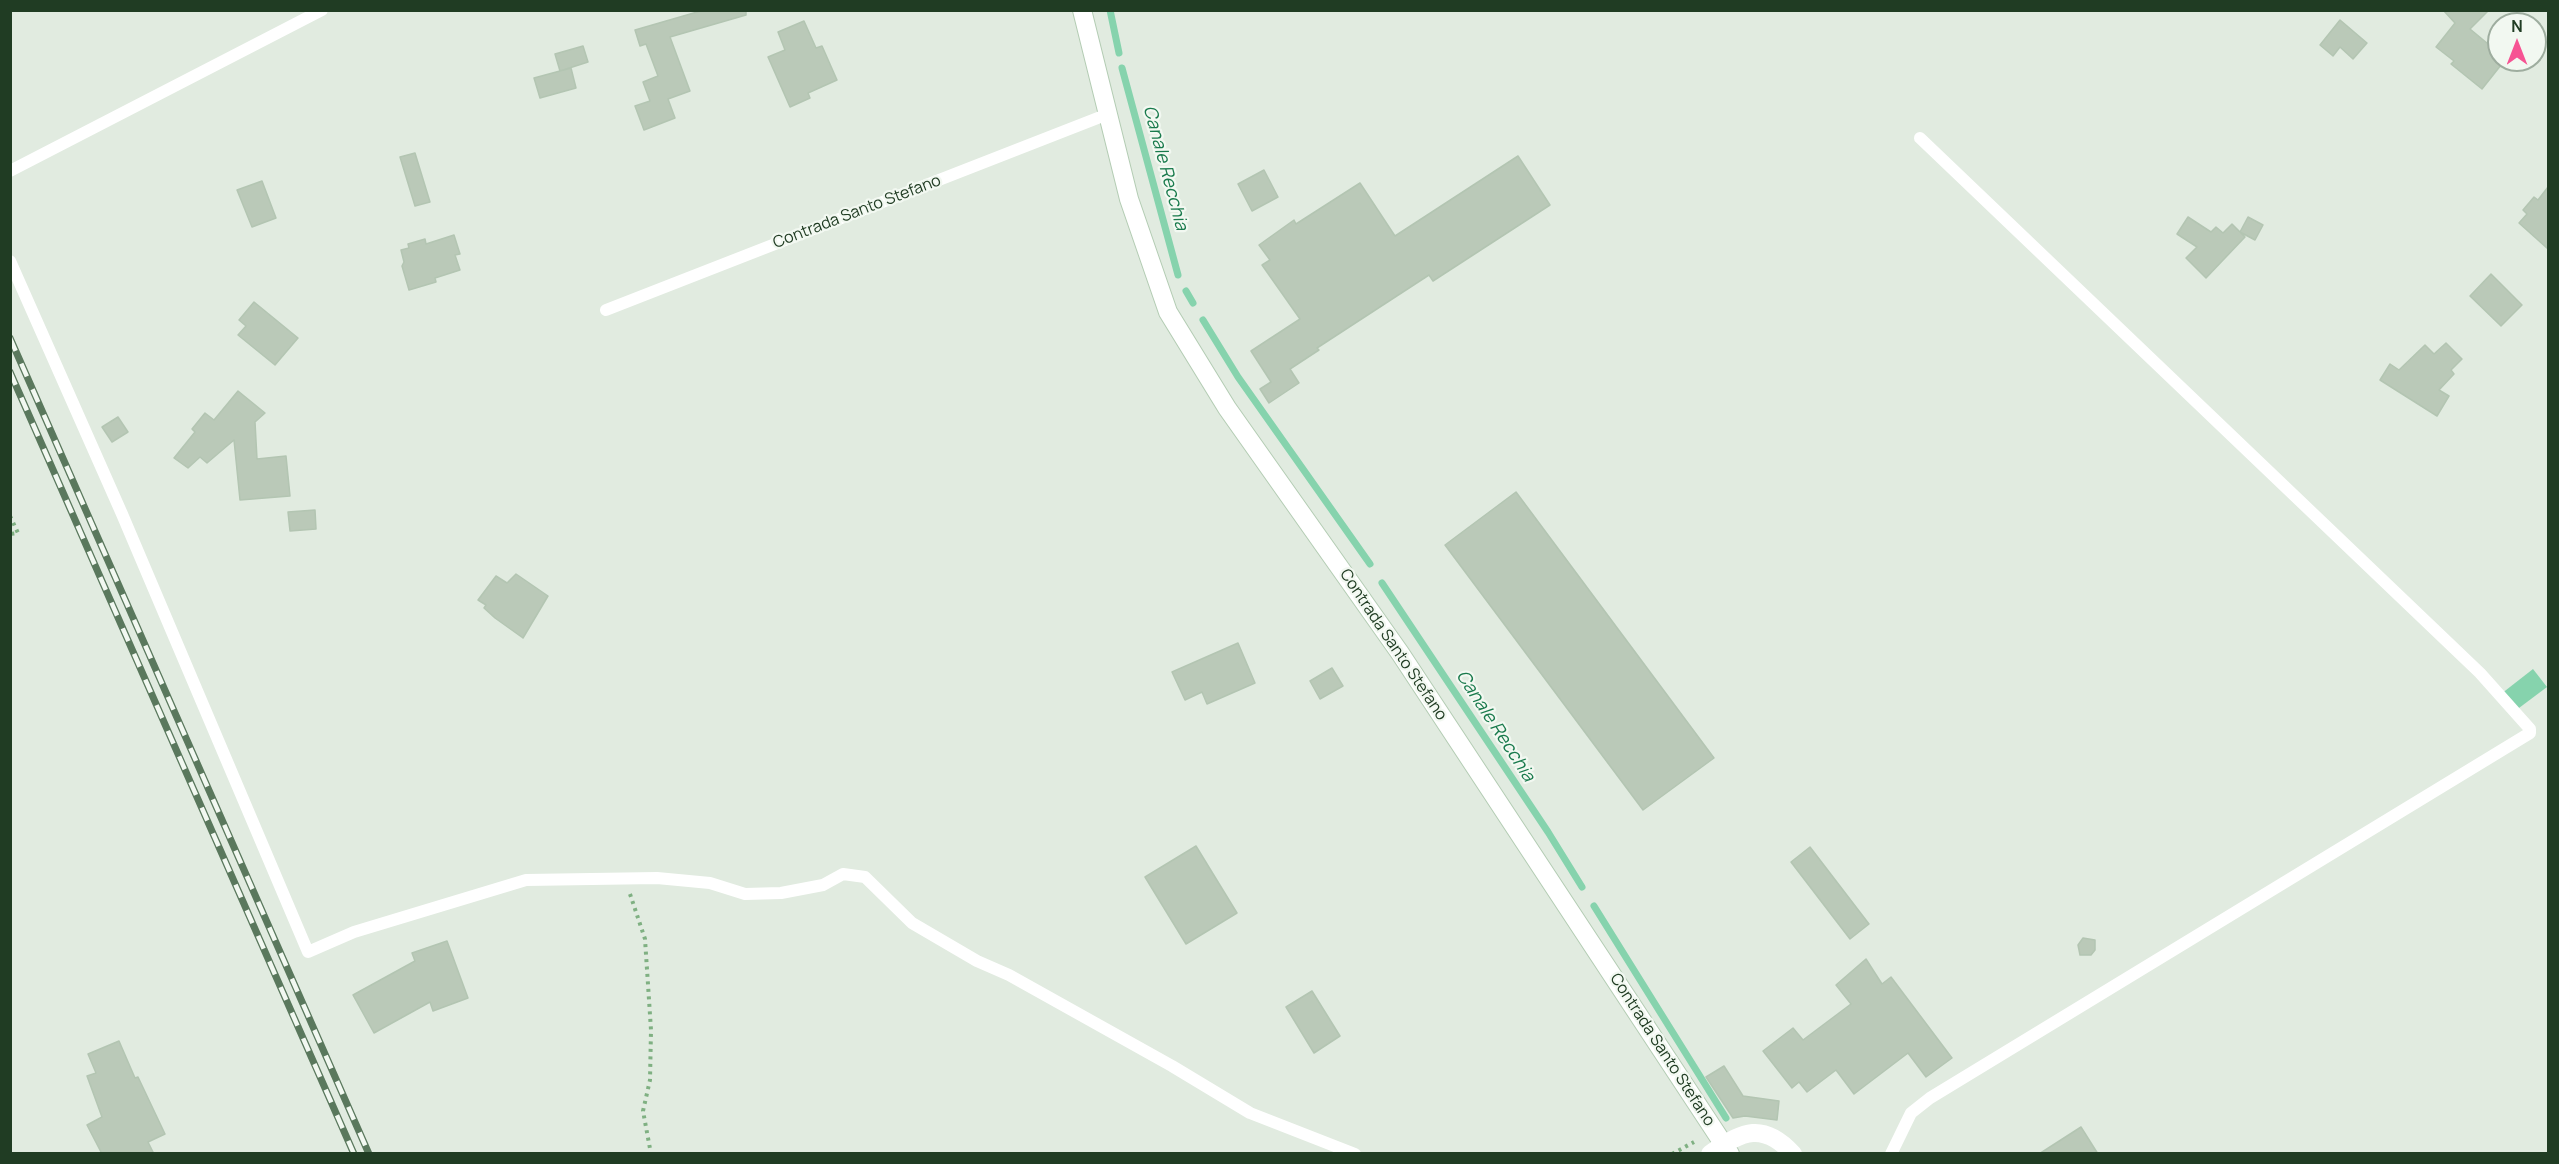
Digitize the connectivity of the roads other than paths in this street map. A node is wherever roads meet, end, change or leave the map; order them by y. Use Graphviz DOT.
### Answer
graph roads {
  1 [pos="322,10"];
  2 [pos="1082,10"];
  3 [pos="1108,114"];
  4 [pos="1920,138"];
  5 [pos="10,171"];
  6 [pos="10,261"];
  7 [pos="606,310"];
  8 [pos="1721,1150"];
  9 [pos="1354,1154"];
  10 [pos="1793,1154"];
  11 [pos="1891,1154"];
  1 -- 5 [label="lane"];
  2 -- 3 [label="street, Contrada Santo Stefano"];
  3 -- 7 [label="lane, Contrada Santo Stefano"];
  3 -- 8 [label="street, Contrada Santo Stefano"];
  4 -- 11 [label="lane"];
  6 -- 9 [label="lane"];
  8 -- 10 [label="street"];
}
